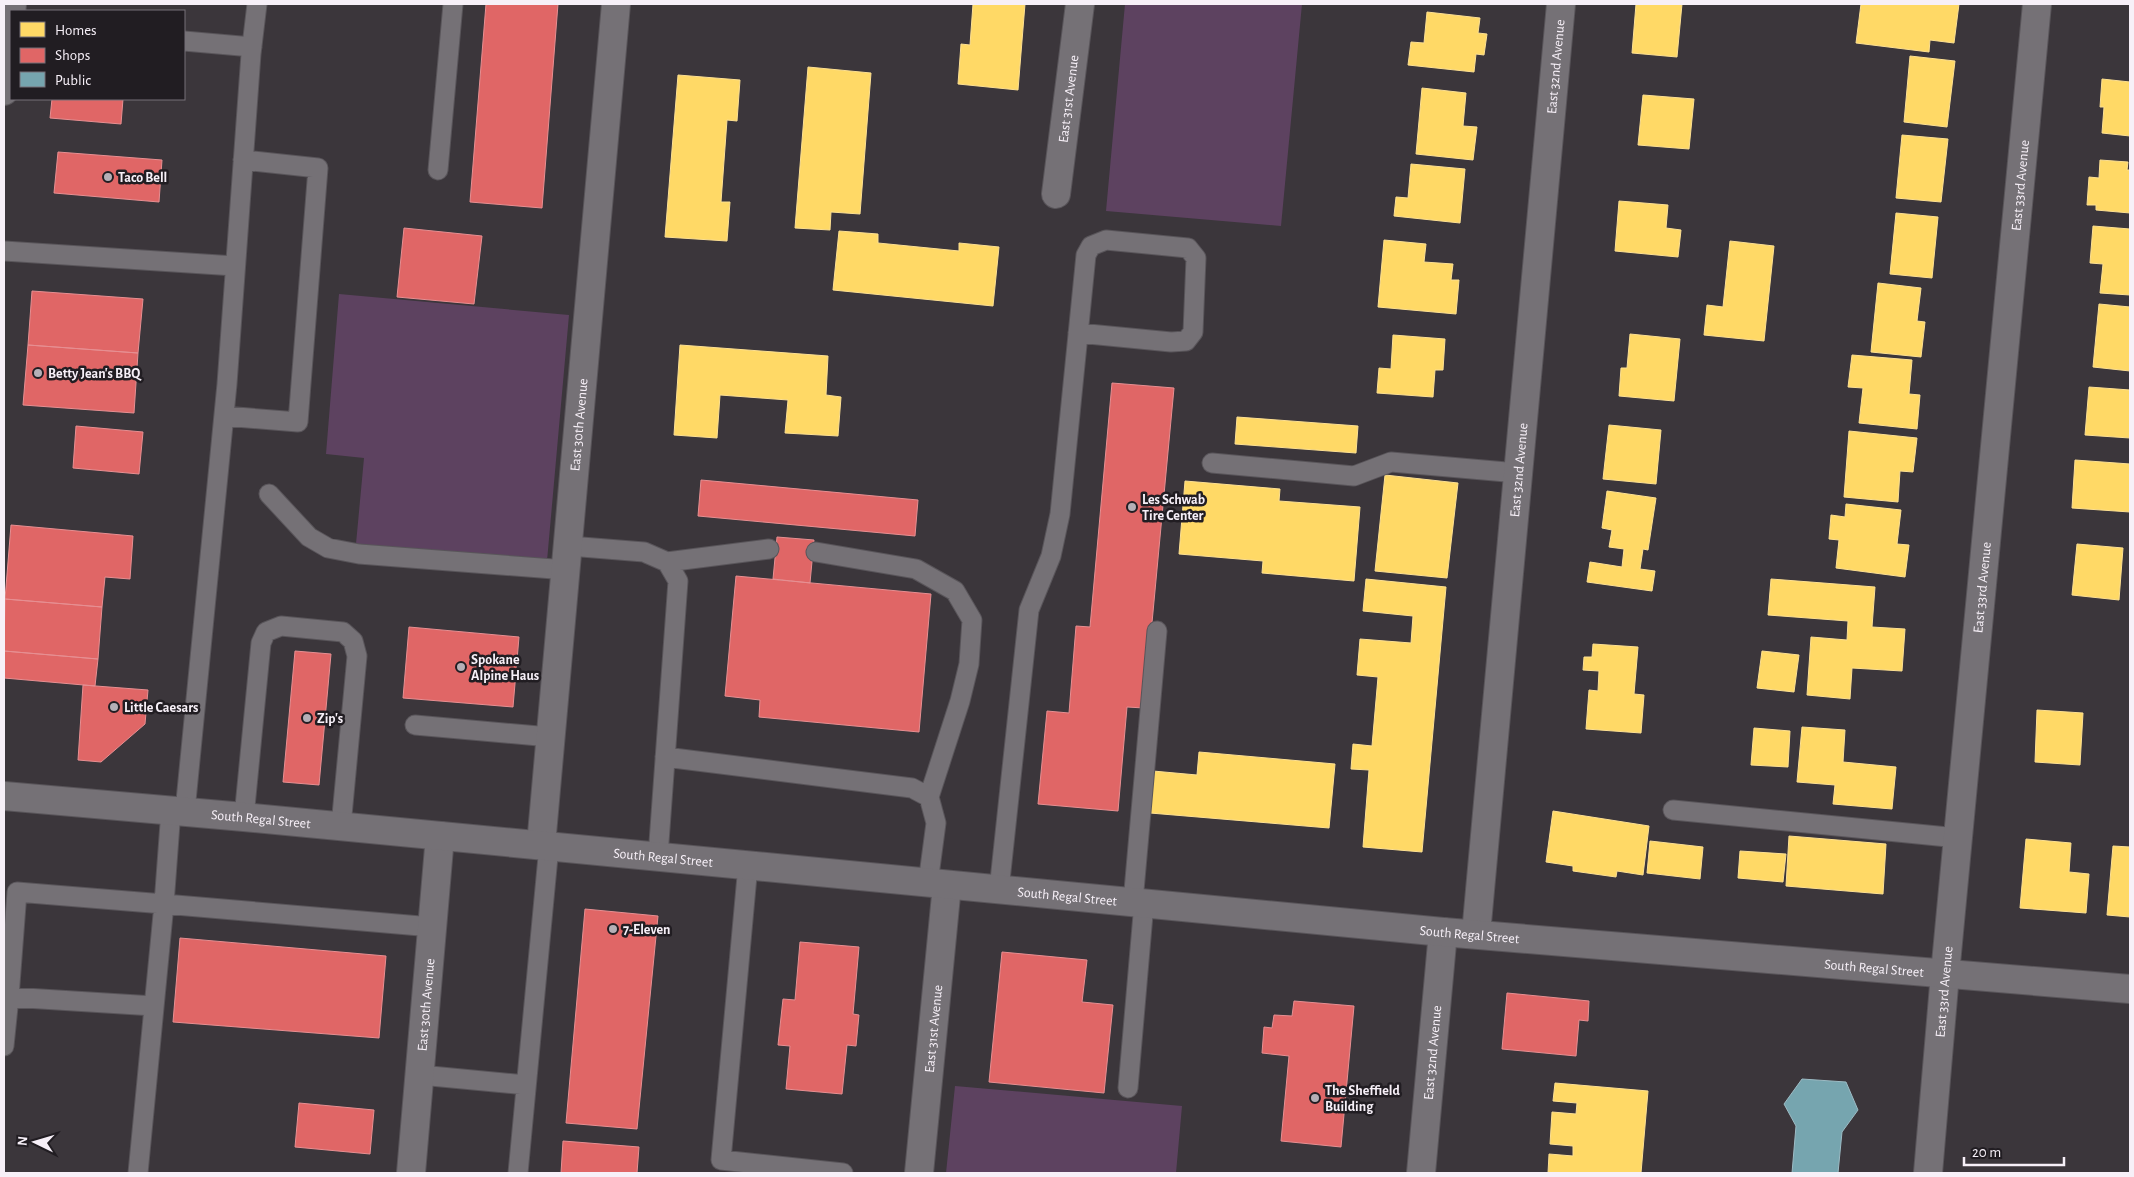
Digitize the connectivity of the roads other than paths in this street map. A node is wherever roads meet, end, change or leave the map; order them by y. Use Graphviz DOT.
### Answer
graph roads {
  1 [pos="257,4"];
  2 [pos="453,4"];
  3 [pos="616,4"];
  4 [pos="1080,4"];
  5 [pos="1561,4"];
  6 [pos="2037,4"];
  7 [pos="10,29"];
  8 [pos="185,41"];
  9 [pos="252,47"];
  10 [pos="4,91"];
  11 [pos="243,160"];
  12 [pos="438,170"];
  13 [pos="1056,194"];
  14 [pos="4,252"];
  15 [pos="236,266"];
  16 [pos="1078,333"];
  17 [pos="224,416"];
  18 [pos="1212,463"];
  19 [pos="1518,473"];
  20 [pos="269,494"];
  21 [pos="769,550"];
  22 [pos="816,552"];
  23 [pos="568,558"];
  24 [pos="667,562"];
  25 [pos="1157,631"];
  26 [pos="415,725"];
  27 [pos="550,737"];
  28 [pos="665,757"];
  29 [pos="4,796"];
  30 [pos="929,797"];
  31 [pos="1673,810"];
  32 [pos="178,811"];
  33 [pos="244,817"];
  34 [pos="342,826"];
  35 [pos="440,836"];
  36 [pos="1958,838"];
  37 [pos="545,846"];
  38 [pos="658,856"];
  39 [pos="748,866"];
  40 [pos="938,884"];
  41 [pos="999,890"];
  42 [pos="1138,903"];
  43 [pos="164,904"];
  44 [pos="432,927"];
  45 [pos="1443,932"];
  46 [pos="1476,934"];
  47 [pos="1945,974"];
  48 [pos="2130,989"];
  49 [pos="6,996"];
  50 [pos="154,1006"];
  51 [pos="4,1046"];
  52 [pos="420,1075"];
  53 [pos="526,1085"];
  54 [pos="1128,1088"];
  55 [pos="138,1173"];
  56 [pos="411,1173"];
  57 [pos="518,1173"];
  58 [pos="843,1173"];
  59 [pos="919,1173"];
  60 [pos="1421,1173"];
  61 [pos="1928,1173"];
  1 -- 9 [label="lane"];
  2 -- 12 [label="lane"];
  3 -- 23 [label="street, East 30th Avenue"];
  4 -- 13 [label="street, East 31st Avenue"];
  5 -- 19 [label="street, East 32nd Avenue"];
  6 -- 36 [label="street, East 33rd Avenue"];
  7 -- 10 [label="street"];
  8 -- 9 [label="lane"];
  9 -- 11 [label="lane"];
  11 -- 15 [label="lane"];
  11 -- 17 [label="lane"];
  14 -- 15 [label="lane"];
  15 -- 17 [label="lane"];
  16 -- 16 [label="lane"];
  16 -- 41 [label="lane"];
  17 -- 32 [label="lane"];
  18 -- 19 [label="lane"];
  19 -- 46 [label="street, East 32nd Avenue"];
  20 -- 23 [label="lane"];
  21 -- 24 [label="lane"];
  22 -- 30 [label="lane"];
  23 -- 24 [label="lane"];
  23 -- 27 [label="street, East 30th Avenue"];
  24 -- 28 [label="lane"];
  25 -- 42 [label="lane"];
  26 -- 27 [label="lane"];
  27 -- 37 [label="street, East 30th Avenue"];
  28 -- 30 [label="lane"];
  28 -- 38 [label="lane"];
  29 -- 32 [label="street, South Regal Street"];
  30 -- 40 [label="lane"];
  31 -- 36 [label="lane"];
  32 -- 33 [label="street, South Regal Street"];
  32 -- 43 [label="lane"];
  33 -- 34 [label="street, South Regal Street"];
  33 -- 34 [label="lane"];
  34 -- 35 [label="street, South Regal Street"];
  35 -- 37 [label="street, South Regal Street"];
  35 -- 44 [label="street, East 30th Avenue"];
  36 -- 47 [label="street, East 33rd Avenue"];
  37 -- 38 [label="street, South Regal Street"];
  37 -- 53 [label="lane"];
  38 -- 39 [label="street, South Regal Street"];
  39 -- 40 [label="street, South Regal Street"];
  39 -- 58 [label="lane"];
  40 -- 41 [label="street, South Regal Street"];
  40 -- 59 [label="street, East 31st Avenue"];
  41 -- 42 [label="street, South Regal Street"];
  42 -- 45 [label="street, South Regal Street"];
  42 -- 54 [label="lane"];
  43 -- 44 [label="lane"];
  43 -- 49 [label="lane"];
  43 -- 50 [label="lane"];
  44 -- 52 [label="street, East 30th Avenue"];
  45 -- 46 [label="street, South Regal Street"];
  45 -- 60 [label="street, East 32nd Avenue"];
  46 -- 47 [label="street, South Regal Street"];
  47 -- 48 [label="street, South Regal Street"];
  47 -- 61 [label="street, East 33rd Avenue"];
  49 -- 50 [label="lane"];
  49 -- 51 [label="lane"];
  50 -- 55 [label="lane"];
  52 -- 53 [label="lane"];
  52 -- 56 [label="street, East 30th Avenue"];
  53 -- 57 [label="lane"];
}
